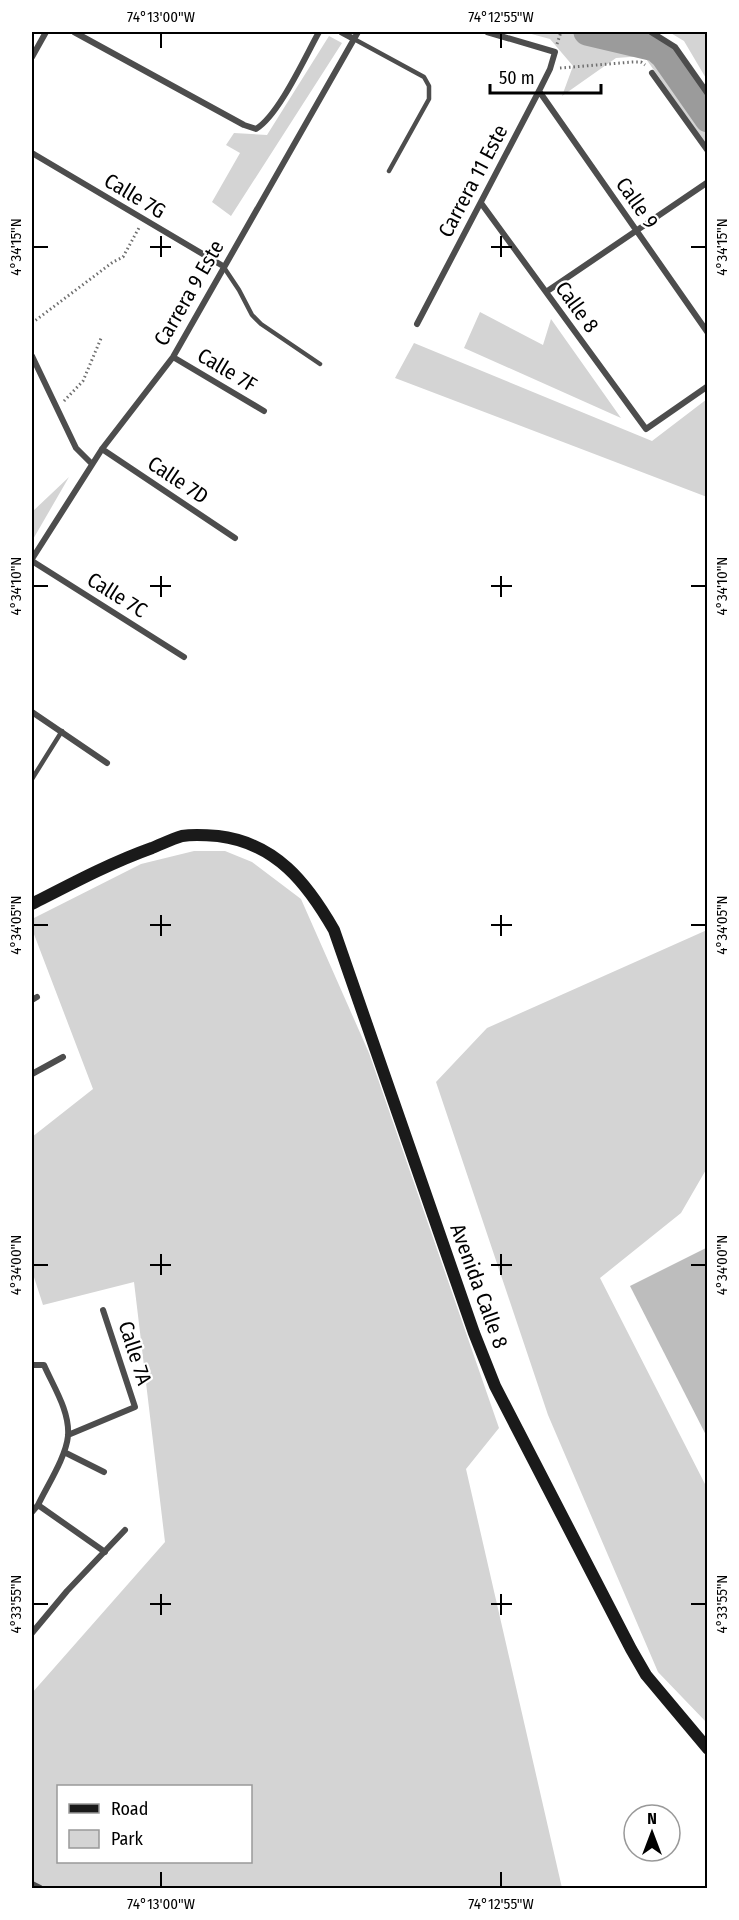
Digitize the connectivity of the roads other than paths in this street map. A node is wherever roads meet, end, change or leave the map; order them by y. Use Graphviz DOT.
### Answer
graph roads {
  1 [pos="46,32"];
  2 [pos="74,32"];
  3 [pos="319,32"];
  4 [pos="341,32"];
  5 [pos="358,32"];
  6 [pos="487,32"];
  7 [pos="651,32"];
  8 [pos="354,39"];
  9 [pos="32,57"];
  10 [pos="652,73"];
  11 [pos="539,91"];
  12 [pos="708,94"];
  13 [pos="708,151"];
  14 [pos="32,153"];
  15 [pos="389,171"];
  16 [pos="708,182"];
  17 [pos="482,203"];
  18 [pos="636,230"];
  19 [pos="223,266"];
  20 [pos="546,292"];
  21 [pos="417,324"];
  22 [pos="708,333"];
  23 [pos="32,356"];
  24 [pos="172,357"];
  25 [pos="320,364"];
  26 [pos="708,386"];
  27 [pos="264,411"];
  28 [pos="102,449"];
  29 [pos="92,464"];
  30 [pos="235,538"];
  31 [pos="32,560"];
  32 [pos="184,657"];
  33 [pos="32,712"];
  34 [pos="62,731"];
  35 [pos="107,763"];
  36 [pos="32,779"];
  37 [pos="32,904"];
  38 [pos="63,1057"];
  39 [pos="32,1074"];
  40 [pos="103,1310"];
  41 [pos="32,1365"];
  42 [pos="68,1435"];
  43 [pos="64,1452"];
  44 [pos="104,1472"];
  45 [pos="38,1505"];
  46 [pos="32,1512"];
  47 [pos="125,1530"];
  48 [pos="105,1551"];
  49 [pos="32,1633"];
  50 [pos="708,1749"];
  51 [pos="32,1884"];
  52 [pos="40,1888"];
  1 -- 9 [label="street"];
  2 -- 3 [label="street"];
  4 -- 8 [label="street"];
  5 -- 8 [label="street, Carrera 9 Este"];
  6 -- 11 [label="street, Carrera 11 Este"];
  7 -- 12 [label="street"];
  8 -- 15 [label="lane"];
  8 -- 19 [label="street, Carrera 9 Este"];
  10 -- 13 [label="street"];
  11 -- 17 [label="street, Carrera 11 Este"];
  11 -- 18 [label="street, Calle 9"];
  14 -- 19 [label="street, Calle 7G"];
  16 -- 18 [label="street"];
  17 -- 20 [label="street, Calle 8"];
  17 -- 21 [label="street, Carrera 11 Este"];
  18 -- 20 [label="street"];
  18 -- 22 [label="street, Calle 9"];
  19 -- 24 [label="street, Carrera 9 Este"];
  19 -- 25 [label="lane"];
  20 -- 26 [label="street, Calle 8"];
  23 -- 29 [label="street"];
  24 -- 27 [label="street, Calle 7F"];
  24 -- 28 [label="street, Carrera 9 Este"];
  28 -- 29 [label="street, Carrera 9 Este"];
  28 -- 30 [label="street, Calle 7D"];
  29 -- 31 [label="street, Carrera 9 Este"];
  31 -- 32 [label="street, Calle 7C"];
  33 -- 34 [label="street"];
  34 -- 35 [label="street"];
  34 -- 36 [label="lane"];
  37 -- 50 [label="main road, Avenida Calle 8"];
  38 -- 39 [label="street"];
  40 -- 42 [label="street, Calle 7A"];
  41 -- 42 [label="street"];
  42 -- 43 [label="street"];
  43 -- 44 [label="street"];
  43 -- 45 [label="street"];
  45 -- 46 [label="street"];
  45 -- 48 [label="street"];
  47 -- 48 [label="street"];
  48 -- 49 [label="street"];
  51 -- 52 [label="street"];
}
